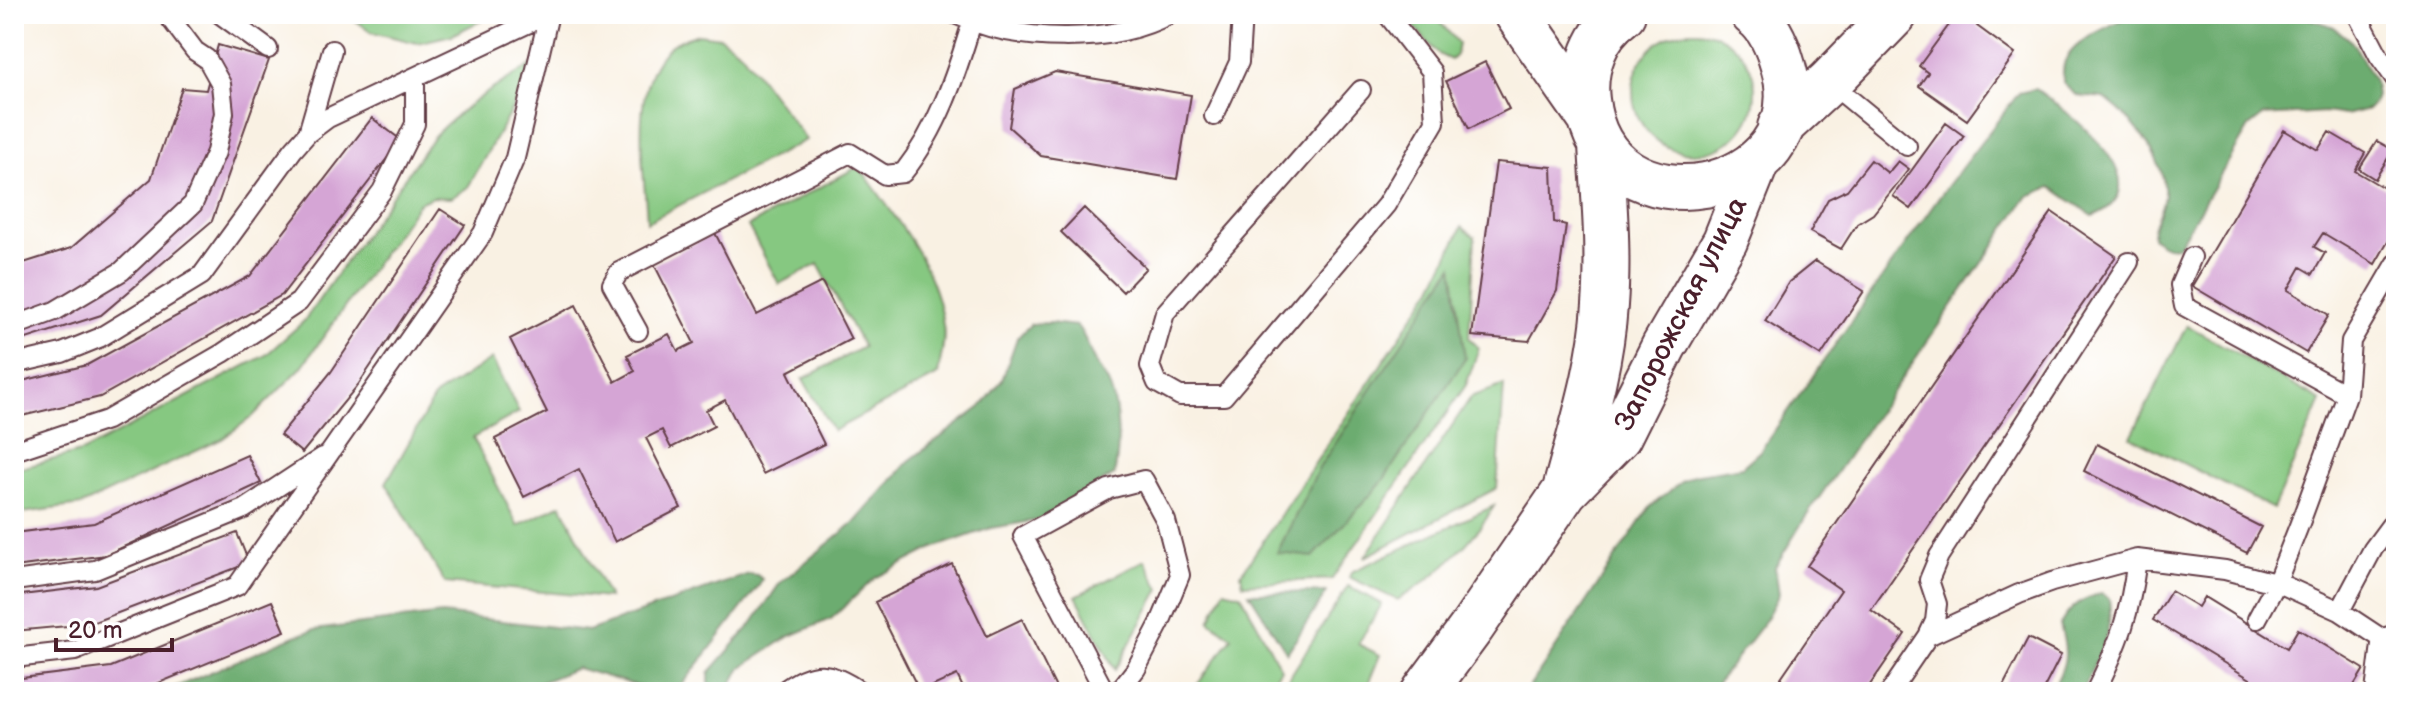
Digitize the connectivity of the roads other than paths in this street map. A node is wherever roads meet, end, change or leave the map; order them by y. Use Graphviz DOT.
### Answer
graph roads {
  1 [pos="167,14"];
  2 [pos="220,14"];
  3 [pos="549,14"];
  4 [pos="1170,14"];
  5 [pos="1242,14"];
  6 [pos="1387,14"];
  7 [pos="1517,14"];
  8 [pos="1623,14"];
  9 [pos="1753,14"];
  10 [pos="1895,14"];
  11 [pos="2357,14"];
  12 [pos="963,18"];
  13 [pos="2396,47"];
  14 [pos="268,49"];
  15 [pos="332,50"];
  16 [pos="2379,56"];
  17 [pos="415,78"];
  18 [pos="2396,80"];
  19 [pos="1829,82"];
  20 [pos="1361,90"];
  21 [pos="1214,116"];
  22 [pos="1595,131"];
  23 [pos="308,133"];
  24 [pos="1769,144"];
  25 [pos="1907,146"];
  26 [pos="2192,257"];
  27 [pos="2129,262"];
  28 [pos="2396,264"];
  29 [pos="14,326"];
  30 [pos="638,331"];
  31 [pos="14,364"];
  32 [pos="2347,395"];
  33 [pos="14,451"];
  34 [pos="332,451"];
  35 [pos="1565,491"];
  36 [pos="2396,518"];
  37 [pos="2137,559"];
  38 [pos="14,581"];
  39 [pos="2276,584"];
  40 [pos="2340,611"];
  41 [pos="2257,619"];
  42 [pos="1928,636"];
  43 [pos="2393,646"];
  44 [pos="14,658"];
  45 [pos="782,692"];
  46 [pos="861,692"];
  47 [pos="1105,692"];
  48 [pos="1118,692"];
  49 [pos="1424,692"];
  50 [pos="1890,692"];
  51 [pos="2095,692"];
  52 [pos="2384,692"];
  1 -- 29 [label="lane"];
  2 -- 14 [label="lane"];
  3 -- 17 [label="lane"];
  3 -- 34 [label="lane"];
  4 -- 12 [label="lane"];
  5 -- 21 [label="lane"];
  6 -- 20 [label="lane"];
  7 -- 22 [label="main road"];
  8 -- 22 [label="main road"];
  9 -- 24 [label="main road"];
  10 -- 19 [label="main road"];
  11 -- 16 [label="lane"];
  12 -- 30 [label="lane"];
  13 -- 16 [label="lane"];
  15 -- 23 [label="lane"];
  16 -- 18 [label="lane"];
  17 -- 23 [label="lane"];
  17 -- 33 [label="lane"];
  19 -- 24 [label="main road"];
  19 -- 25 [label="lane"];
  22 -- 24 [label="main road"];
  22 -- 35 [label="main road"];
  23 -- 31 [label="lane"];
  24 -- 35 [label="main road, Запорожская улица"];
  26 -- 32 [label="lane"];
  27 -- 42 [label="lane"];
  28 -- 32 [label="lane"];
  32 -- 39 [label="lane"];
  34 -- 38 [label="lane"];
  34 -- 44 [label="lane"];
  35 -- 49 [label="main road, Запорожская улица"];
  36 -- 40 [label="lane"];
  37 -- 39 [label="lane"];
  37 -- 42 [label="lane"];
  37 -- 51 [label="lane"];
  39 -- 40 [label="lane"];
  39 -- 41 [label="lane"];
  40 -- 43 [label="lane"];
  42 -- 50 [label="lane"];
  43 -- 52 [label="street"];
  45 -- 46 [label="lane"];
  47 -- 48 [label="lane"];
}
